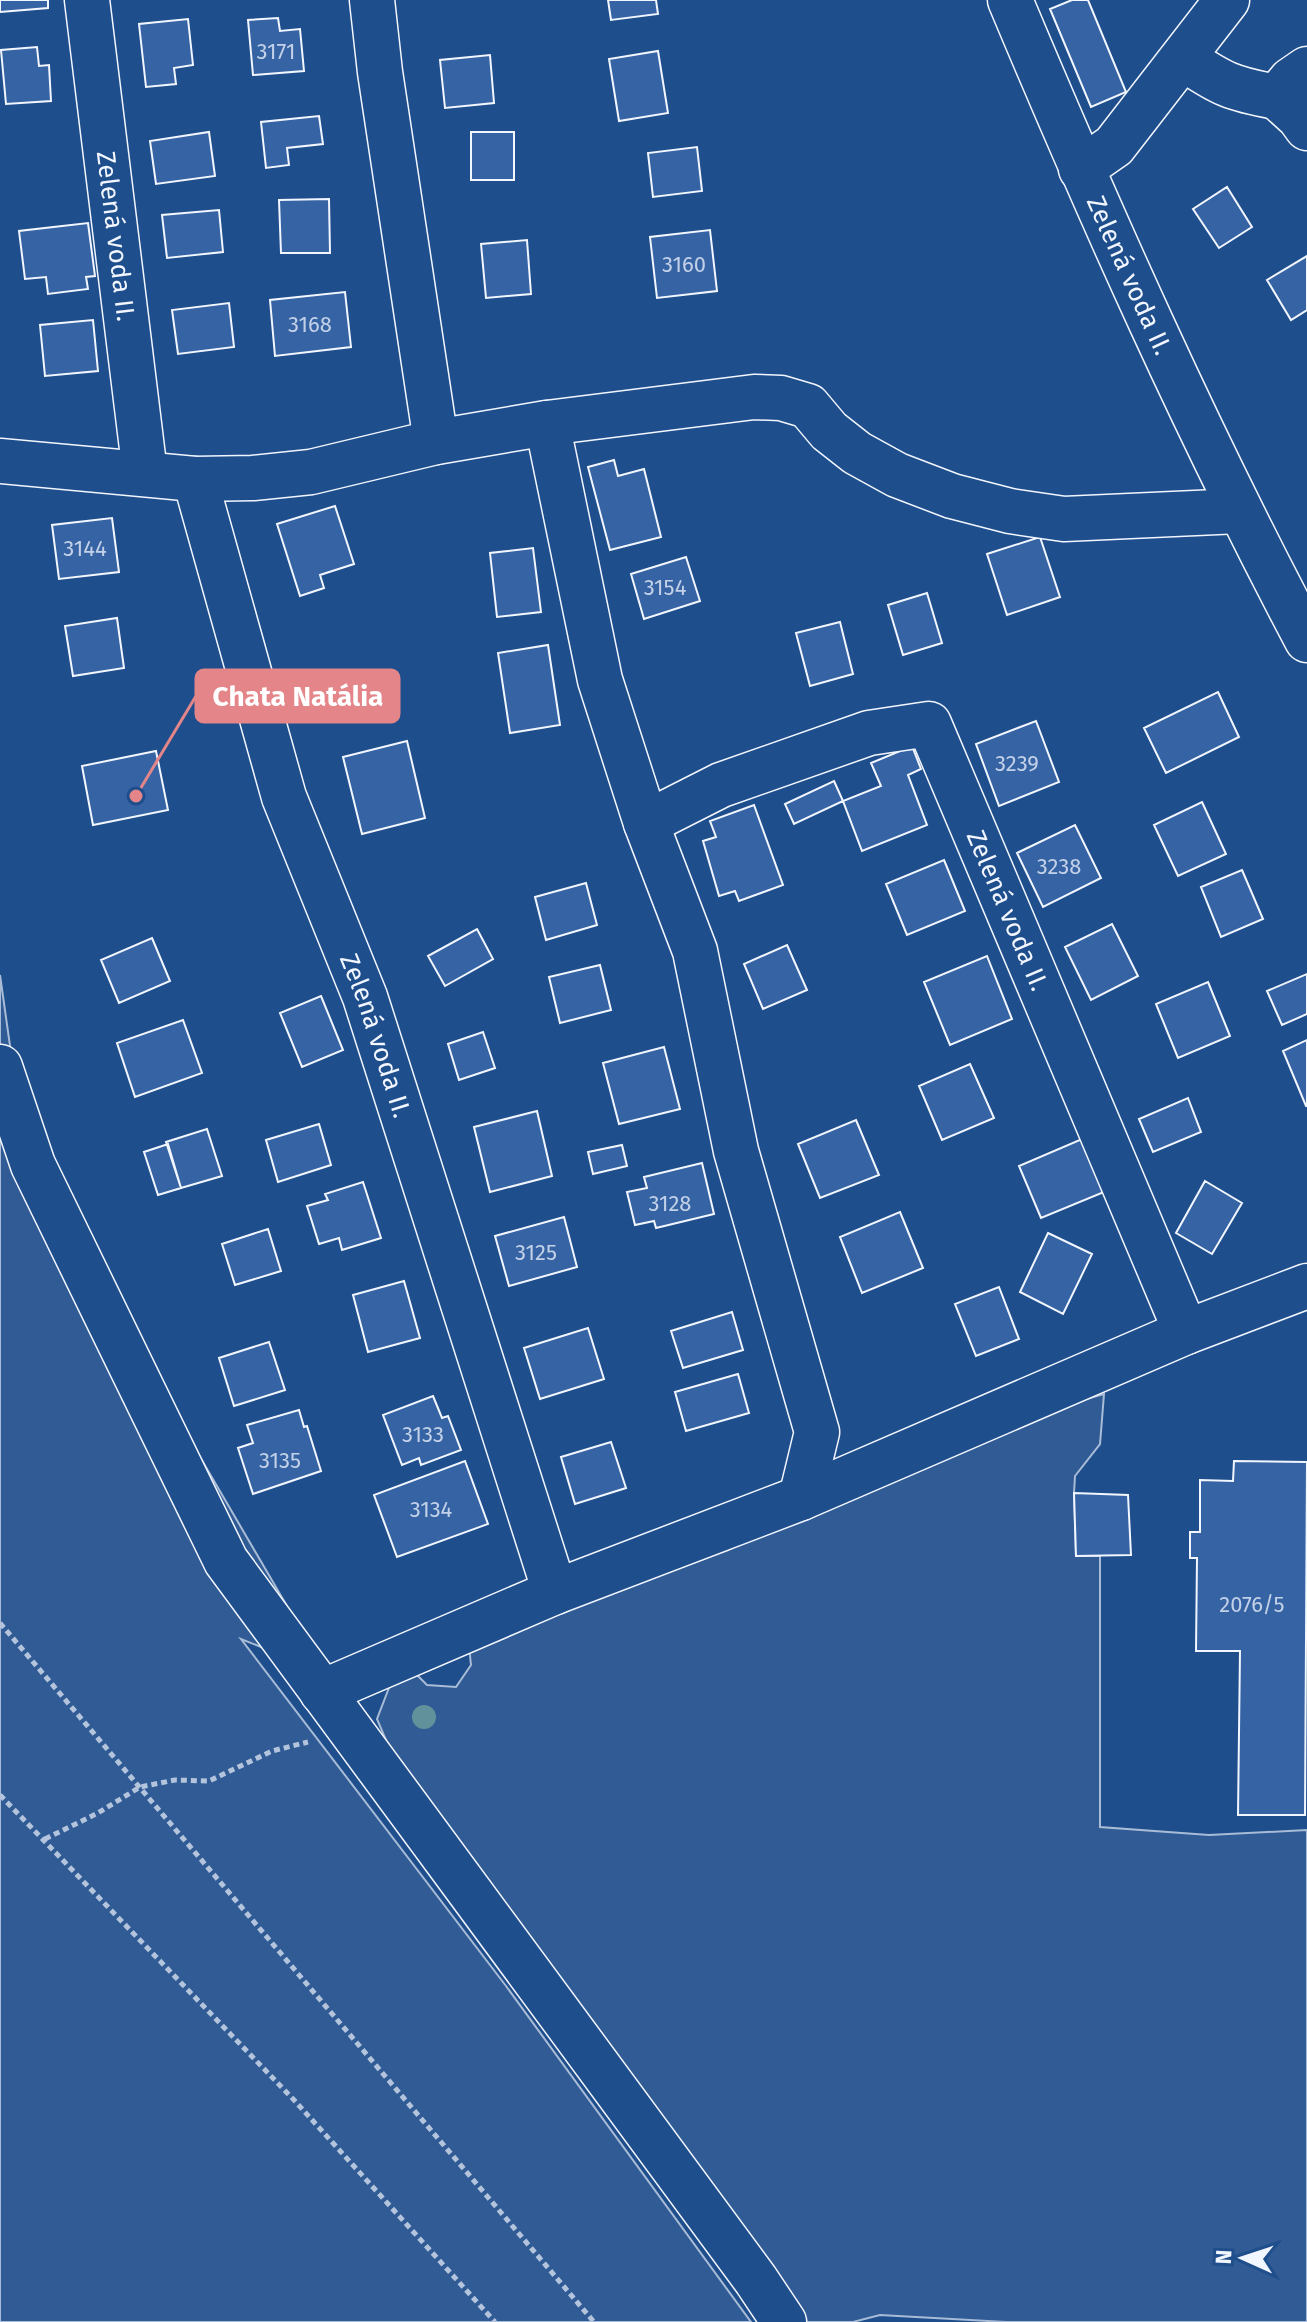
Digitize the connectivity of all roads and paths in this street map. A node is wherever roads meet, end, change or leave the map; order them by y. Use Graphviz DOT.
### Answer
graph roads {
  1 [pos="87,0"];
  2 [pos="372,0"];
  3 [pos="1010,0"];
  4 [pos="1227,0"];
  5 [pos="1183,58"];
  6 [pos="1292,83"];
  7 [pos="1307,128"];
  8 [pos="1081,169"];
  9 [pos="547,423"];
  10 [pos="436,442"];
  11 [pos="0,461"];
  12 [pos="145,473"];
  13 [pos="195,479"];
  14 [pos="1239,511"];
  15 [pos="1307,640"];
  16 [pos="646,823"];
  17 [pos="0,1067"];
  18 [pos="1307,1286"];
  19 [pos="1186,1332"];
  20 [pos="817,1432"];
  21 [pos="873,1467"];
  22 [pos="801,1498"];
  23 [pos="555,1592"];
  24 [pos="0,1623"];
  25 [pos="333,1708"];
  26 [pos="140,1787"];
  27 [pos="0,1795"];
  28 [pos="45,1839"];
  29 [pos="495,2322"];
  30 [pos="594,2322"];
  31 [pos="784,2322"];
  1 -- 12 [label="street, Zelená voda II."];
  2 -- 10 [label="street"];
  3 -- 8 [label="street, Zelená voda II."];
  4 -- 5 [label="street, Zelená voda II."];
  5 -- 6 [label="street"];
  5 -- 8 [label="street, Zelená voda II."];
  6 -- 7 [label="street"];
  8 -- 14 [label="street, Zelená voda II."];
  9 -- 10 [label="street"];
  9 -- 14 [label="street"];
  9 -- 16 [label="street"];
  10 -- 13 [label="street"];
  11 -- 12 [label="street"];
  12 -- 13 [label="street"];
  13 -- 23 [label="street, Zelená voda II."];
  14 -- 15 [label="street, Zelená voda II."];
  16 -- 19 [label="street, Zelená voda II."];
  16 -- 20 [label="street"];
  17 -- 25 [label="street"];
  18 -- 19 [label="street"];
  19 -- 21 [label="street"];
  20 -- 21 [label="street"];
  20 -- 22 [label="street"];
  21 -- 22 [label="street"];
  22 -- 23 [label="street"];
  23 -- 25 [label="street"];
  24 -- 26 [label="path"];
  25 -- 26 [label="path"];
  25 -- 31 [label="street"];
  26 -- 28 [label="path"];
  26 -- 30 [label="path"];
  27 -- 28 [label="path"];
  28 -- 29 [label="path"];
}
